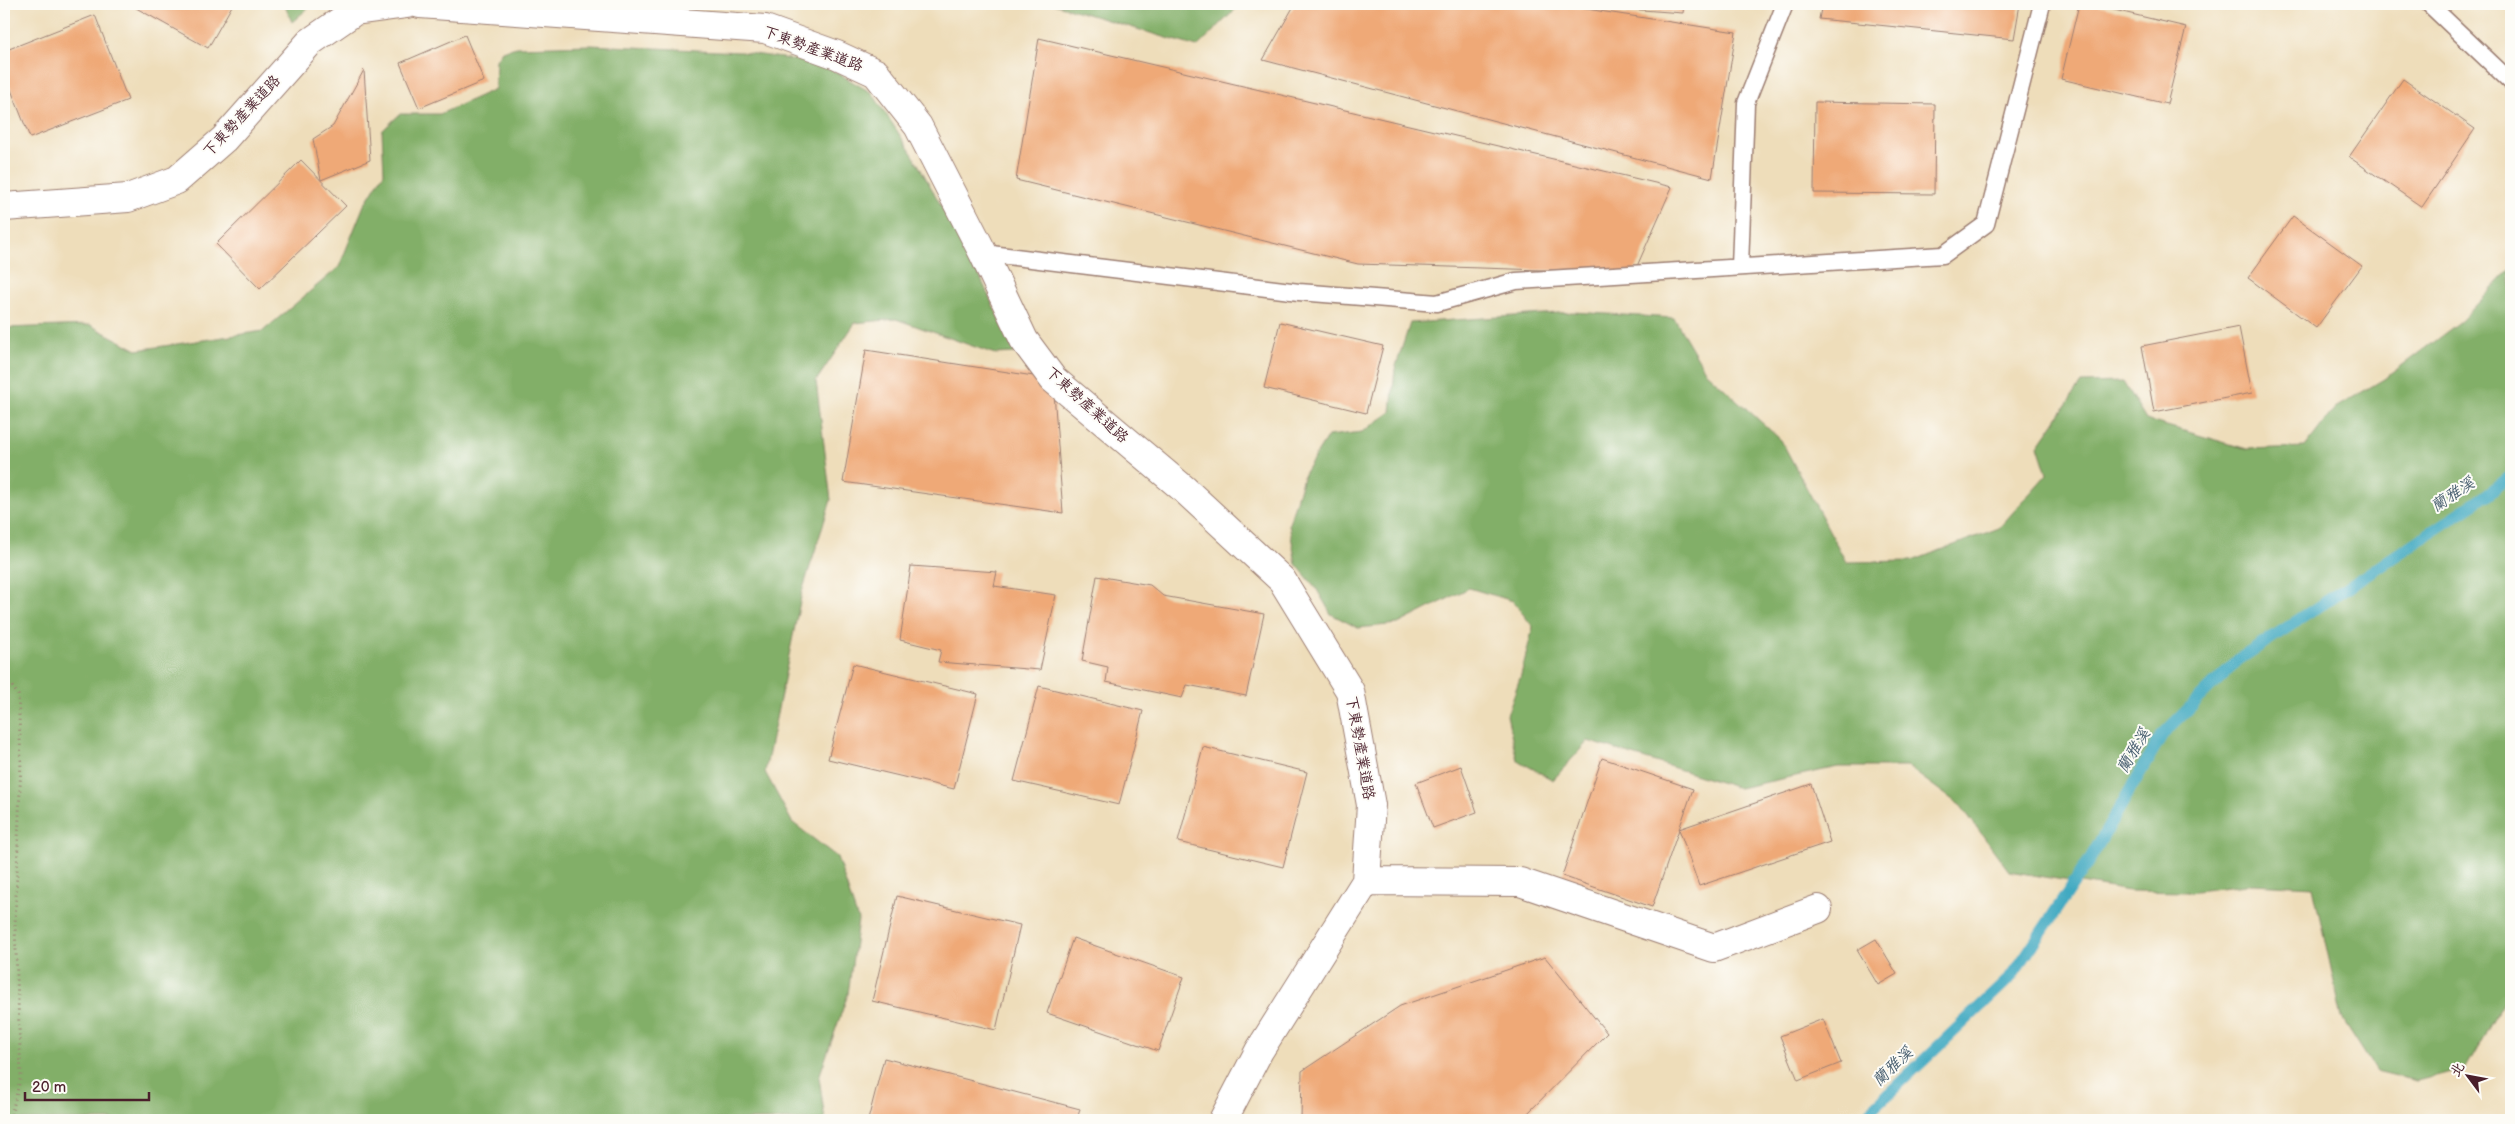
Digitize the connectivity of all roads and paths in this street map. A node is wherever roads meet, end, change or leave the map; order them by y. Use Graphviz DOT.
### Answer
graph roads {
  1 [pos="407,4"];
  2 [pos="420,4"];
  3 [pos="1785,4"];
  4 [pos="2042,4"];
  5 [pos="2428,4"];
  6 [pos="354,8"];
  7 [pos="2511,82"];
  8 [pos="4,207"];
  9 [pos="983,253"];
  10 [pos="1740,267"];
  11 [pos="4,674"];
  12 [pos="1366,881"];
  13 [pos="1818,909"];
  14 [pos="10,1120"];
  15 [pos="1222,1120"];
  1 -- 6 [label="street, 下東勢產業道路"];
  2 -- 9 [label="street, 下東勢產業道路"];
  3 -- 10 [label="lane"];
  4 -- 10 [label="lane"];
  5 -- 7 [label="lane"];
  6 -- 8 [label="street, 下東勢產業道路"];
  9 -- 10 [label="lane"];
  9 -- 12 [label="street, 下東勢產業道路"];
  11 -- 14 [label="path"];
  12 -- 13 [label="street"];
  12 -- 15 [label="street, 下東勢產業道路"];
}
